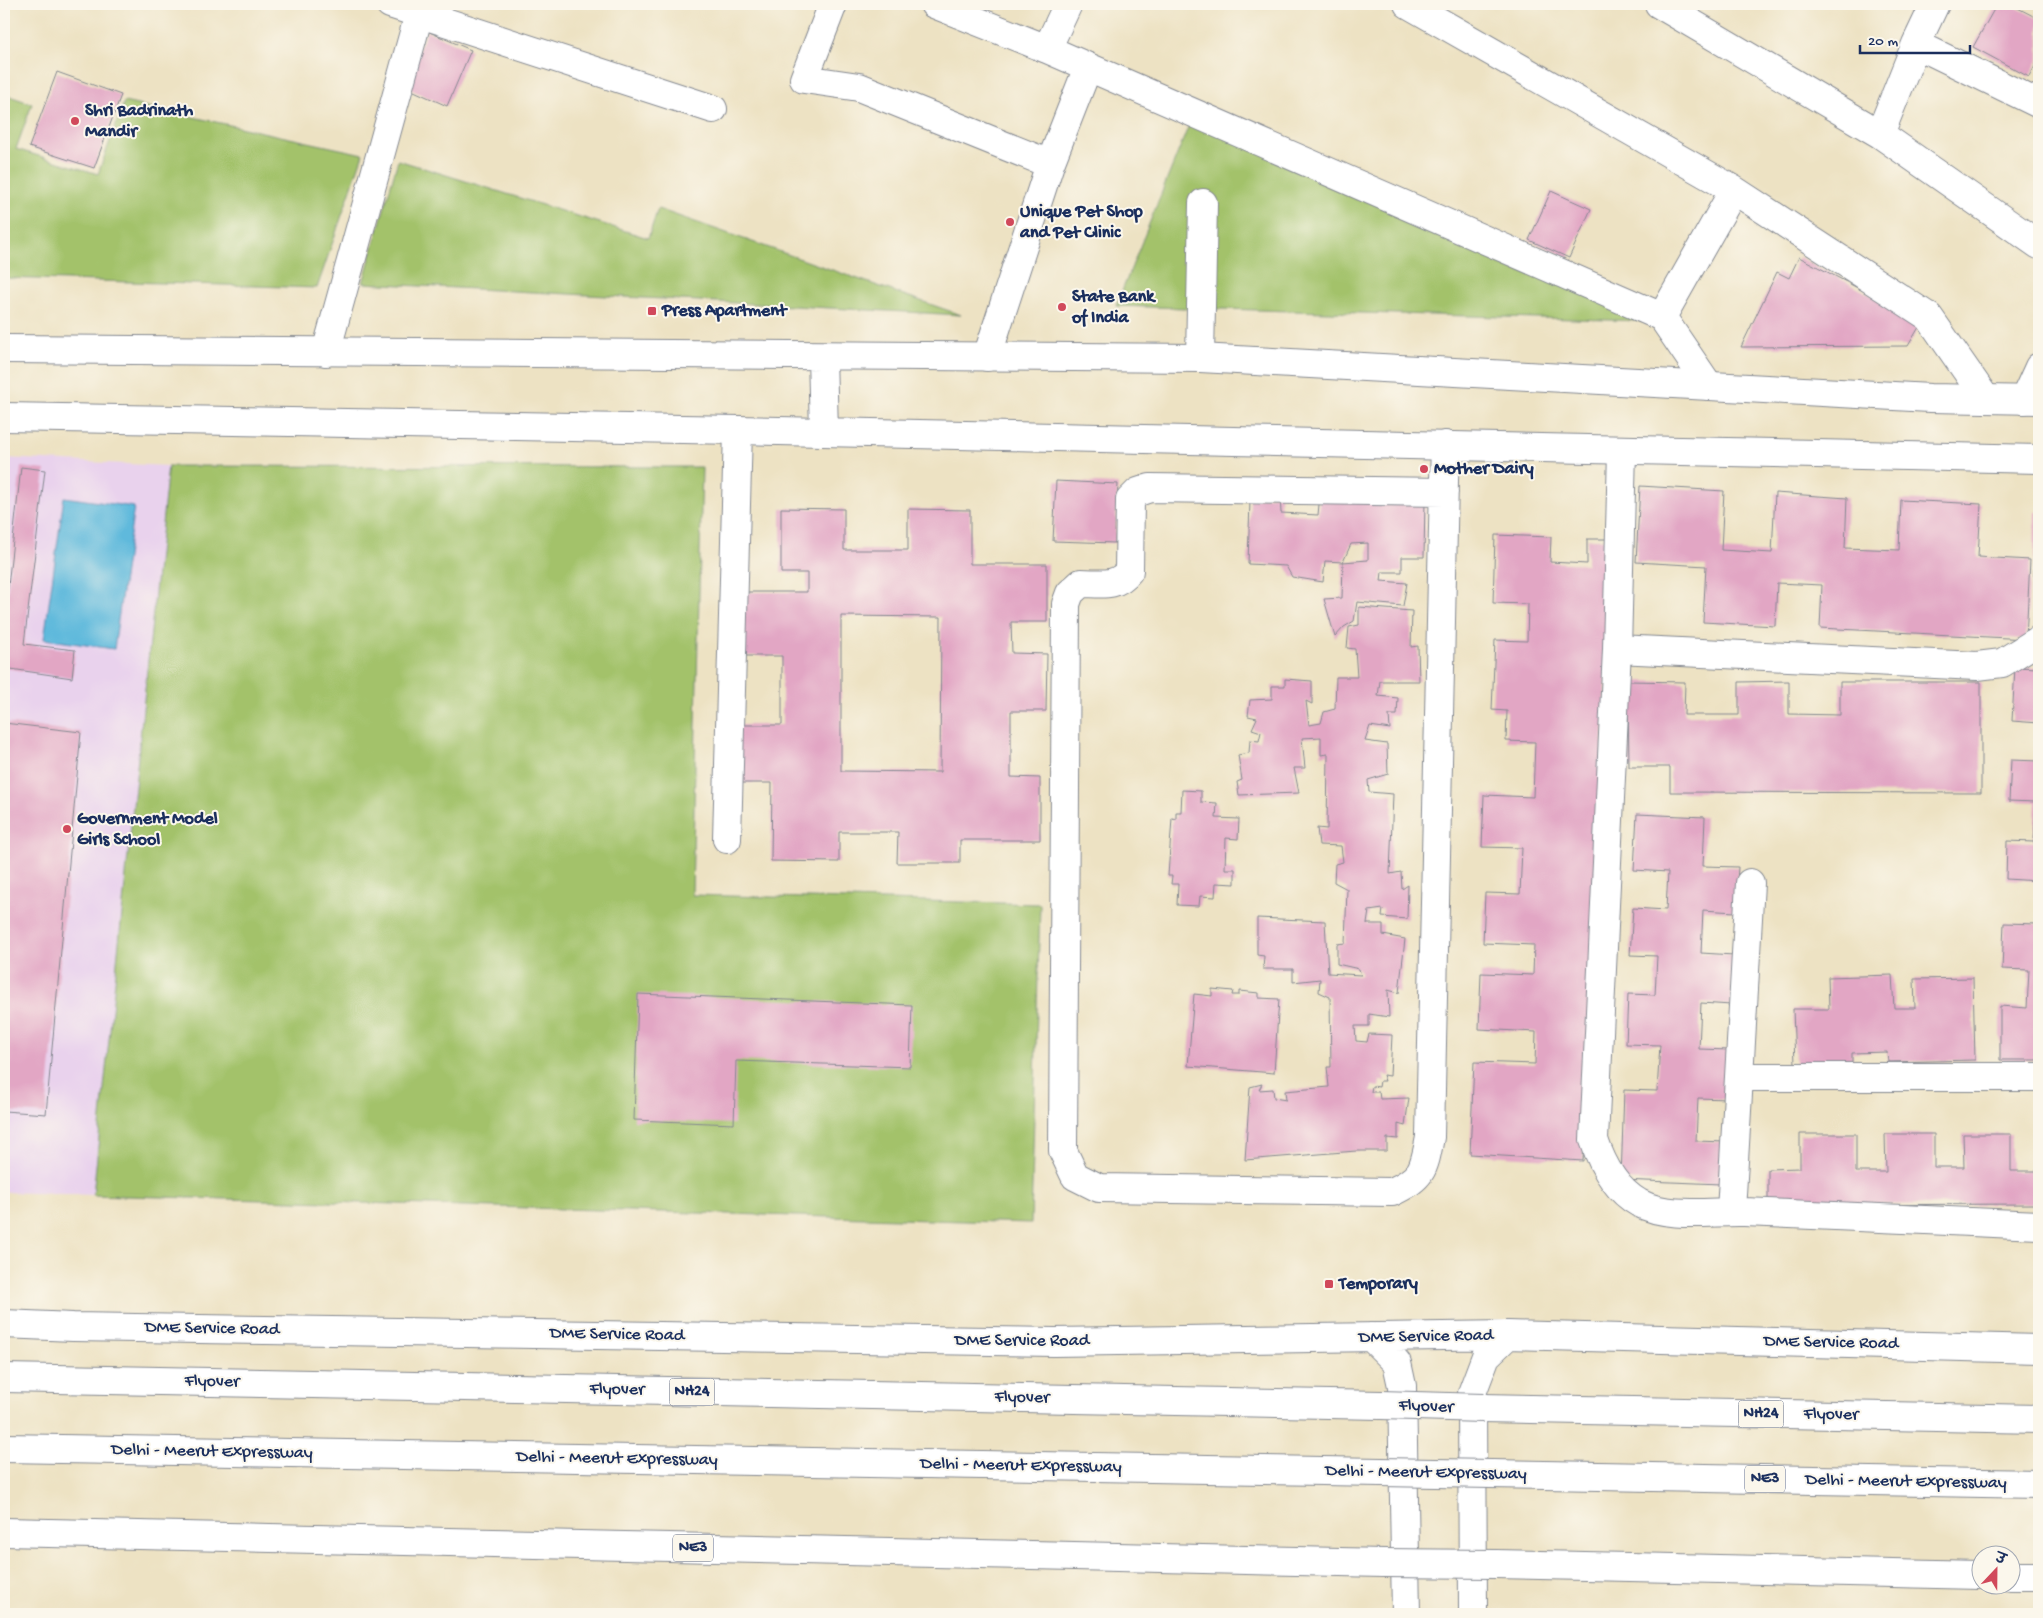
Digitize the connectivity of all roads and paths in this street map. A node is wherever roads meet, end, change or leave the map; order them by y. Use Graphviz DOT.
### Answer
graph roads {
  1 [pos="390,4"];
  2 [pos="833,4"];
  3 [pos="934,4"];
  4 [pos="1068,4"];
  5 [pos="1408,4"];
  6 [pos="1659,4"];
  7 [pos="1935,4"];
  8 [pos="421,9"];
  9 [pos="1916,44"];
  10 [pos="1047,49"];
  11 [pos="1088,67"];
  12 [pos="2039,104"];
  13 [pos="713,109"];
  14 [pos="1880,134"];
  15 [pos="1050,164"];
  16 [pos="1734,190"];
  17 [pos="1202,204"];
  18 [pos="2039,245"];
  19 [pos="1662,317"];
  20 [pos="4,349"];
  21 [pos="326,352"];
  22 [pos="822,356"];
  23 [pos="987,357"];
  24 [pos="1200,358"];
  25 [pos="2039,367"];
  26 [pos="1709,386"];
  27 [pos="1986,399"];
  28 [pos="2032,400"];
  29 [pos="4,417"];
  30 [pos="738,430"];
  31 [pos="824,432"];
  32 [pos="1444,445"];
  33 [pos="1622,450"];
  34 [pos="2039,459"];
  35 [pos="1444,492"];
  36 [pos="2039,640"];
  37 [pos="1617,650"];
  38 [pos="727,839"];
  39 [pos="1750,883"];
  40 [pos="1739,1076"];
  41 [pos="2039,1077"];
  42 [pos="1731,1211"];
  43 [pos="2039,1225"];
  44 [pos="4,1324"];
  45 [pos="1508,1335"];
  46 [pos="1371,1337"];
  47 [pos="2039,1349"];
  48 [pos="4,1378"];
  49 [pos="2039,1419"];
  50 [pos="4,1448"];
  51 [pos="2039,1484"];
  52 [pos="4,1532"];
  53 [pos="1970,1575"];
  54 [pos="2020,1576"];
  55 [pos="2039,1576"];
  56 [pos="1406,1614"];
  57 [pos="1474,1614"];
  1 -- 8 [label="main road"];
  2 -- 15 [label="main road"];
  3 -- 10 [label="main road"];
  4 -- 10 [label="main road"];
  5 -- 16 [label="main road"];
  6 -- 14 [label="main road"];
  7 -- 9 [label="main road"];
  8 -- 13 [label="main road"];
  8 -- 21 [label="main road"];
  9 -- 12 [label="main road"];
  9 -- 14 [label="main road"];
  10 -- 11 [label="main road"];
  11 -- 15 [label="main road"];
  11 -- 19 [label="main road"];
  14 -- 18 [label="main road"];
  15 -- 23 [label="main road"];
  16 -- 19 [label="main road"];
  16 -- 27 [label="main road"];
  17 -- 24 [label="main road"];
  19 -- 26 [label="main road"];
  20 -- 21 [label="main road"];
  21 -- 22 [label="main road"];
  22 -- 23 [label="main road"];
  22 -- 31 [label="main road"];
  23 -- 24 [label="main road"];
  24 -- 26 [label="main road"];
  25 -- 28 [label="main road"];
  26 -- 27 [label="main road"];
  27 -- 28 [label="main road"];
  29 -- 30 [label="main road"];
  30 -- 31 [label="main road"];
  30 -- 38 [label="main road"];
  31 -- 32 [label="main road"];
  32 -- 33 [label="main road"];
  32 -- 35 [label="main road"];
  33 -- 34 [label="main road"];
  33 -- 37 [label="main road"];
  35 -- 35 [label="main road"];
  36 -- 37 [label="main road"];
  37 -- 42 [label="main road"];
  39 -- 40 [label="main road"];
  40 -- 41 [label="main road"];
  40 -- 42 [label="main road"];
  42 -- 43 [label="main road"];
  44 -- 46 [label="main road, DME Service Road"];
  45 -- 46 [label="main road, DME Service Road"];
  45 -- 47 [label="main road, DME Service Road"];
  45 -- 57 [label="main road"];
  46 -- 56 [label="main road"];
  48 -- 49 [label="main road, Flyover / NH24, bridge"];
  50 -- 51 [label="main road, Delhi - Meerut Expressway / NE3, bridge"];
  52 -- 53 [label="main road, NE3, bridge"];
  54 -- 55 [label="main road"];
}
